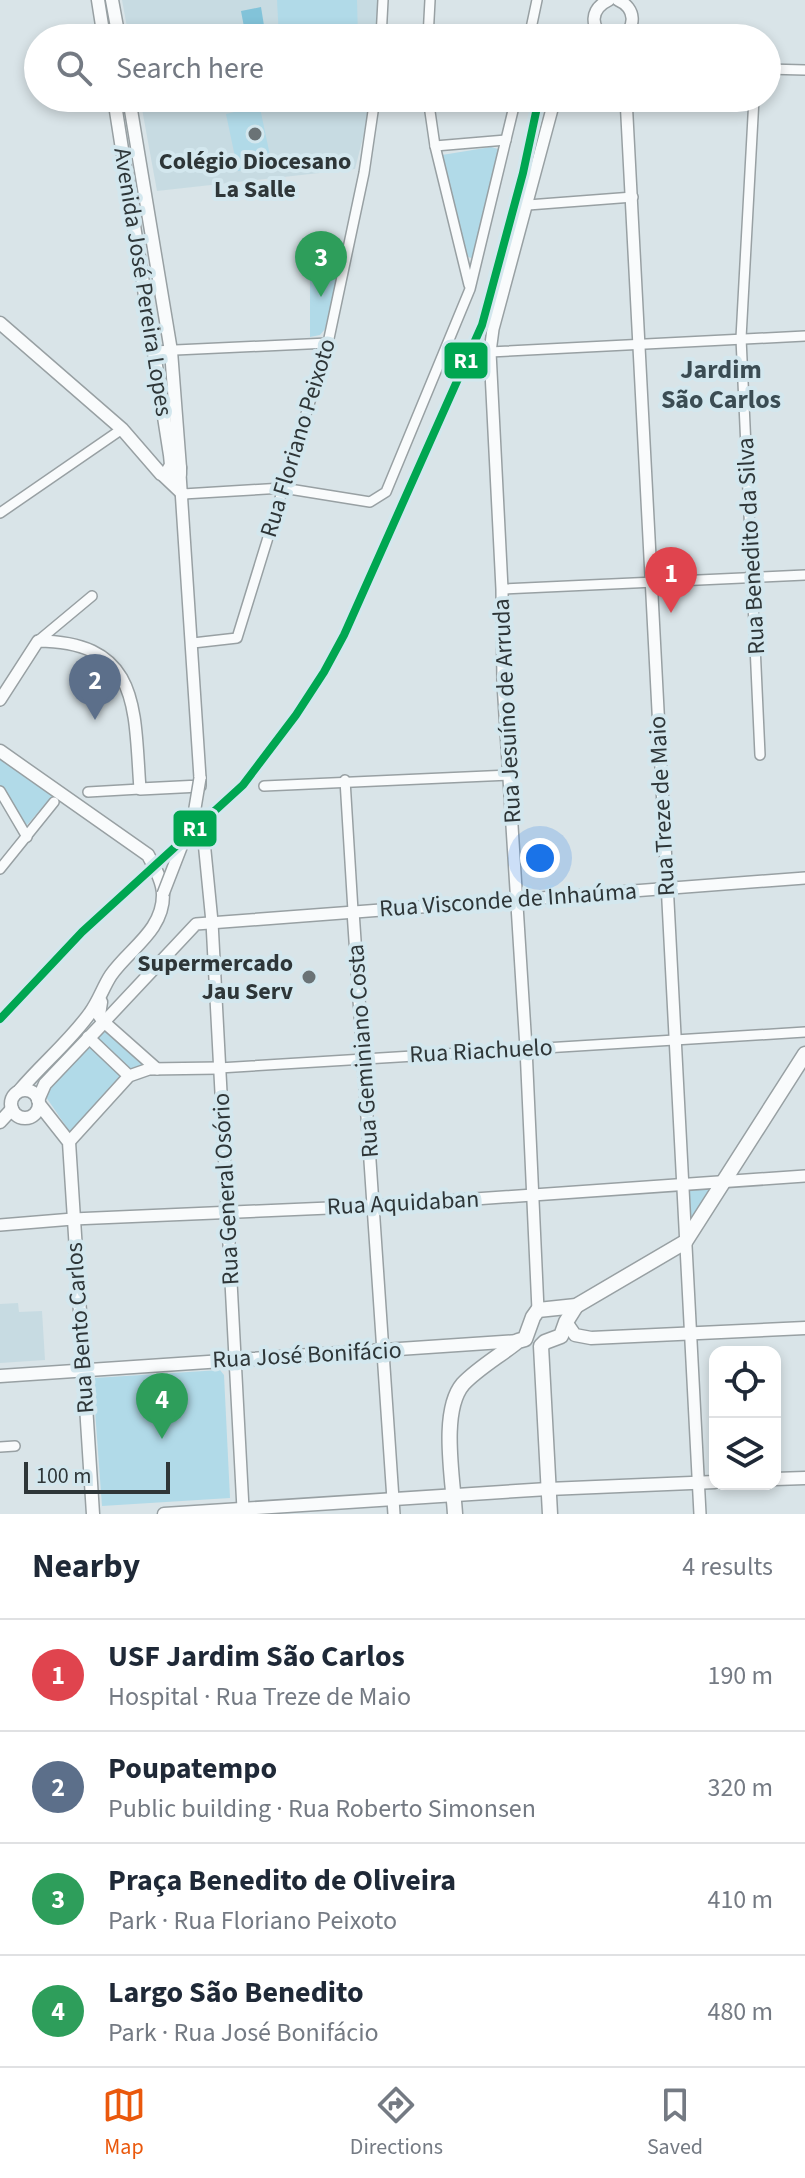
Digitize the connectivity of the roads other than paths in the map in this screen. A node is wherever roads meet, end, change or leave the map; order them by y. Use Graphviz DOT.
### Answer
graph roads {
  1 [pos="98,0"];
  2 [pos="383,0"];
  3 [pos="430,0"];
  4 [pos="537,0"];
  5 [pos="618,0"];
  6 [pos="604,1"];
  7 [pos="114,7"];
  8 [pos="101,15"];
  9 [pos="102,24"];
  10 [pos="382,24"];
  11 [pos="429,24"];
  12 [pos="532,24"];
  13 [pos="594,24"];
  14 [pos="632,24"];
  15 [pos="781,69"];
  16 [pos="805,70"];
  17 [pos="116,112"];
  18 [pos="131,112"];
  19 [pos="373,112"];
  20 [pos="430,112"];
  21 [pos="513,112"];
  22 [pos="551,112"];
  23 [pos="627,112"];
  24 [pos="753,112"];
  25 [pos="506,140"];
  26 [pos="435,146"];
  27 [pos="633,197"];
  28 [pos="528,205"];
  29 [pos="470,289"];
  30 [pos="0,323"];
  31 [pos="805,336"];
  32 [pos="741,338"];
  33 [pos="328,343"];
  34 [pos="640,344"];
  35 [pos="154,351"];
  36 [pos="171,351"];
  37 [pos="490,352"];
  38 [pos="122,429"];
  39 [pos="172,471"];
  40 [pos="283,488"];
  41 [pos="183,494"];
  42 [pos="0,513"];
  43 [pos="805,575"];
  44 [pos="753,577"];
  45 [pos="650,582"];
  46 [pos="502,589"];
  47 [pos="92,596"];
  48 [pos="38,641"];
  49 [pos="193,643"];
  50 [pos="0,700"];
  51 [pos="0,751"];
  52 [pos="760,755"];
  53 [pos="510,775"];
  54 [pos="345,780"];
  55 [pos="200,781"];
  56 [pos="264,786"];
  57 [pos="140,789"];
  58 [pos="0,791"];
  59 [pos="88,792"];
  60 [pos="54,802"];
  61 [pos="27,837"];
  62 [pos="204,841"];
  63 [pos="0,869"];
  64 [pos="805,878"];
  65 [pos="667,889"];
  66 [pos="163,894"];
  67 [pos="516,900"];
  68 [pos="353,911"];
  69 [pos="212,922"];
  70 [pos="109,978"];
  71 [pos="104,1022"];
  72 [pos="805,1032"];
  73 [pos="88,1037"];
  74 [pos="675,1039"];
  75 [pos="526,1048"];
  76 [pos="805,1054"];
  77 [pos="363,1058"];
  78 [pos="805,1066"];
  79 [pos="219,1068"];
  80 [pos="157,1069"];
  81 [pos="129,1076"];
  82 [pos="784,1088"];
  83 [pos="20,1090"];
  84 [pos="39,1102"];
  85 [pos="12,1109"];
  86 [pos="0,1122"];
  87 [pos="69,1142"];
  88 [pos="805,1176"];
  89 [pos="726,1180"];
  90 [pos="681,1186"];
  91 [pos="534,1195"];
  92 [pos="375,1206"];
  93 [pos="227,1212"];
  94 [pos="73,1219"];
  95 [pos="0,1225"];
  96 [pos="685,1242"];
  97 [pos="576,1306"];
  98 [pos="538,1310"];
  99 [pos="554,1310"];
  100 [pos="566,1322"];
  101 [pos="805,1328"];
  102 [pos="690,1334"];
  103 [pos="518,1341"];
  104 [pos="382,1352"];
  105 [pos="235,1358"];
  106 [pos="84,1371"];
  107 [pos="0,1376"];
  108 [pos="15,1446"];
  109 [pos="0,1447"];
  110 [pos="805,1478"];
  111 [pos="781,1479"];
  112 [pos="709,1482"];
  113 [pos="698,1483"];
  114 [pos="548,1489"];
  115 [pos="454,1496"];
  116 [pos="393,1499"];
  117 [pos="243,1509"];
  118 [pos="93,1514"];
  119 [pos="164,1514"];
  120 [pos="394,1514"];
  121 [pos="455,1514"];
  122 [pos="550,1514"];
  123 [pos="700,1514"];
  1 -- 8 [label="main road"];
  2 -- 10 [label="street"];
  3 -- 11 [label="street"];
  4 -- 12 [label="street"];
  5 -- 14 [label="street"];
  6 -- 13 [label="street"];
  7 -- 8 [label="main road"];
  8 -- 9 [label="main road"];
  15 -- 16 [label="street"];
  17 -- 35 [label="main road, Avenida José Pereira Lopes"];
  18 -- 36 [label="main road, Avenida José Pereira Lopes"];
  19 -- 33 [label="street, Rua Floriano Peixoto"];
  20 -- 26 [label="street"];
  21 -- 25 [label="street"];
  22 -- 28 [label="street, Rua Jesuíno de Arruda"];
  23 -- 27 [label="street, Rua Treze de Maio"];
  24 -- 32 [label="street, Rua Benedito da Silva"];
  25 -- 26 [label="street"];
  25 -- 29 [label="street"];
  26 -- 29 [label="street"];
  27 -- 28 [label="street"];
  27 -- 34 [label="street, Rua Treze de Maio"];
  28 -- 37 [label="street, Rua Jesuíno de Arruda"];
  29 -- 40 [label="street"];
  30 -- 38 [label="main road"];
  31 -- 32 [label="street"];
  32 -- 34 [label="street"];
  32 -- 44 [label="street, Rua Benedito da Silva"];
  33 -- 36 [label="street"];
  33 -- 40 [label="street, Rua Floriano Peixoto"];
  34 -- 37 [label="street"];
  34 -- 45 [label="street, Rua Treze de Maio"];
  35 -- 36 [label="street"];
  35 -- 39 [label="main road, Avenida José Pereira Lopes"];
  36 -- 39 [label="main road, Avenida José Pereira Lopes"];
  37 -- 46 [label="street, Rua Jesuíno de Arruda"];
  38 -- 39 [label="main road"];
  38 -- 42 [label="street"];
  39 -- 41 [label="main road"];
  39 -- 41 [label="street, Avenida José Pereira Lopes"];
  40 -- 41 [label="street"];
  40 -- 49 [label="street, Rua Floriano Peixoto"];
  41 -- 49 [label="street"];
  43 -- 44 [label="street"];
  44 -- 45 [label="street"];
  44 -- 52 [label="street, Rua Benedito da Silva"];
  45 -- 46 [label="street"];
  45 -- 65 [label="street, Rua Treze de Maio"];
  46 -- 53 [label="street, Rua Jesuíno de Arruda"];
  47 -- 48 [label="street"];
  48 -- 50 [label="street"];
  48 -- 57 [label="street"];
  49 -- 55 [label="street"];
  51 -- 66 [label="main road"];
  53 -- 54 [label="street"];
  53 -- 67 [label="street, Rua Jesuíno de Arruda"];
  54 -- 56 [label="street"];
  54 -- 68 [label="street, Rua Geminiano Costa"];
  55 -- 57 [label="street"];
  55 -- 66 [label="street, bridge"];
  57 -- 59 [label="street"];
  58 -- 61 [label="street"];
  60 -- 61 [label="street"];
  61 -- 63 [label="street"];
  62 -- 69 [label="street, Rua General Osório"];
  64 -- 65 [label="street, Rua Visconde de Inhaúma"];
  65 -- 67 [label="street, Rua Visconde de Inhaúma"];
  65 -- 74 [label="street, Rua Treze de Maio"];
  66 -- 70 [label="main road"];
  67 -- 68 [label="street, Rua Visconde de Inhaúma"];
  67 -- 75 [label="street, Rua Jesuíno de Arruda"];
  68 -- 69 [label="street, Rua Visconde de Inhaúma"];
  68 -- 77 [label="street, Rua Geminiano Costa"];
  69 -- 71 [label="street"];
  69 -- 79 [label="street, Rua General Osório"];
  70 -- 71 [label="main road"];
  70 -- 83 [label="main road"];
  71 -- 73 [label="main road"];
  71 -- 80 [label="street"];
  72 -- 74 [label="street, Rua Riachuelo"];
  73 -- 81 [label="street"];
  73 -- 84 [label="main road"];
  74 -- 75 [label="street, Rua Riachuelo"];
  74 -- 90 [label="street, Rua Treze de Maio"];
  75 -- 77 [label="street, Rua Riachuelo"];
  75 -- 91 [label="street, Rua Jesuíno de Arruda"];
  76 -- 82 [label="main road"];
  77 -- 79 [label="street, Rua Riachuelo"];
  77 -- 92 [label="street, Rua Geminiano Costa"];
  78 -- 82 [label="main road"];
  79 -- 80 [label="street, Rua Riachuelo"];
  79 -- 93 [label="street, Rua General Osório"];
  80 -- 81 [label="street, Rua Riachuelo"];
  81 -- 87 [label="street"];
  82 -- 89 [label="main road"];
  83 -- 84 [label="main road"];
  83 -- 85 [label="main road"];
  84 -- 85 [label="main road"];
  84 -- 87 [label="main road"];
  85 -- 86 [label="main road"];
  87 -- 94 [label="main road, Rua Bento Carlos"];
  88 -- 89 [label="street, Rua Aquidaban"];
  89 -- 90 [label="street, Rua Aquidaban"];
  89 -- 96 [label="main road"];
  90 -- 91 [label="street, Rua Aquidaban"];
  90 -- 96 [label="street, Rua Treze de Maio"];
  91 -- 92 [label="street, Rua Aquidaban"];
  91 -- 98 [label="street, Rua Jesuíno de Arruda"];
  92 -- 93 [label="street, Rua Aquidaban"];
  92 -- 104 [label="street, Rua Geminiano Costa"];
  93 -- 94 [label="street, Rua Aquidaban"];
  93 -- 105 [label="street, Rua General Osório"];
  94 -- 95 [label="street, Rua Aquidaban"];
  94 -- 106 [label="main road, Rua Bento Carlos"];
  96 -- 97 [label="main road"];
  96 -- 102 [label="street, Rua Treze de Maio"];
  97 -- 99 [label="main road"];
  97 -- 100 [label="main road"];
  98 -- 99 [label="main road"];
  98 -- 103 [label="main road"];
  99 -- 100 [label="main road"];
  100 -- 102 [label="main road"];
  100 -- 114 [label="main road"];
  101 -- 102 [label="main road"];
  102 -- 113 [label="street, Rua Treze de Maio"];
  103 -- 104 [label="main road, Rua José Bonifácio"];
  103 -- 115 [label="main road"];
  104 -- 105 [label="main road, Rua José Bonifácio"];
  104 -- 116 [label="street, Rua Geminiano Costa"];
  105 -- 106 [label="main road, Rua José Bonifácio"];
  105 -- 117 [label="street, Rua General Osório"];
  106 -- 107 [label="main road, Rua José Bonifácio"];
  106 -- 118 [label="main road, Rua Bento Carlos"];
  108 -- 109 [label="street"];
  110 -- 111 [label="main road"];
  112 -- 113 [label="main road"];
  113 -- 114 [label="main road"];
  113 -- 123 [label="street, Rua Treze de Maio"];
  114 -- 115 [label="main road"];
  114 -- 122 [label="main road"];
  115 -- 116 [label="main road"];
  115 -- 121 [label="main road"];
  116 -- 117 [label="main road"];
  116 -- 120 [label="street, Rua Geminiano Costa"];
  117 -- 119 [label="main road"];
}
